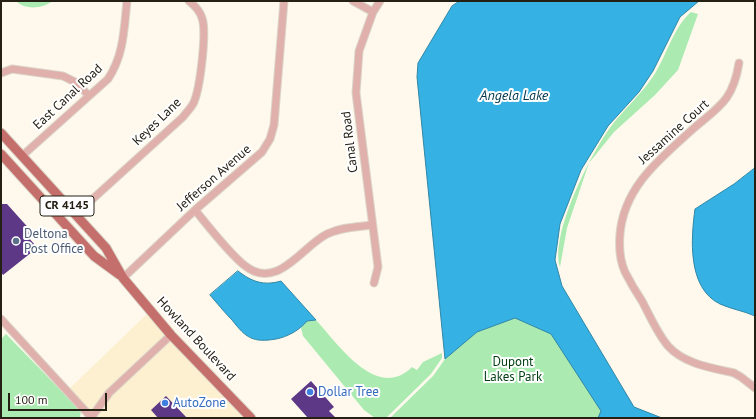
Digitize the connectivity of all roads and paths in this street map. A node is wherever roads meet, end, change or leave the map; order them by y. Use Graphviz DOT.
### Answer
graph roads {
  1 [pos="127,1"];
  2 [pos="189,1"];
  3 [pos="284,1"];
  4 [pos="353,1"];
  5 [pos="380,1"];
  6 [pos="373,12"];
  7 [pos="739,63"];
  8 [pos="1,73"];
  9 [pos="89,96"];
  10 [pos="1,133"];
  11 [pos="1,154"];
  12 [pos="22,156"];
  13 [pos="11,164"];
  14 [pos="65,204"];
  15 [pos="195,210"];
  16 [pos="74,215"];
  17 [pos="372,225"];
  18 [pos="123,278"];
  19 [pos="374,283"];
  20 [pos="1,319"];
  21 [pos="171,335"];
  22 [pos="755,388"];
  23 [pos="91,417"];
  24 [pos="251,418"];
  1 -- 9 [label="street, East Canal Road"];
  2 -- 16 [label="street, Keyes Lane"];
  3 -- 15 [label="street, Jefferson Avenue"];
  4 -- 6 [label="street"];
  5 -- 6 [label="street, Canal Road"];
  6 -- 17 [label="street, Canal Road"];
  7 -- 22 [label="street, Jessamine Court"];
  8 -- 9 [label="street"];
  9 -- 12 [label="street, East Canal Road"];
  10 -- 12 [label="main road, Howland Boulevard / CR 4145"];
  11 -- 13 [label="main road, Howland Boulevard / CR 4145"];
  12 -- 14 [label="main road, Howland Boulevard / CR 4145"];
  13 -- 14 [label="main road"];
  13 -- 18 [label="main road, Howland Boulevard / CR 4145"];
  14 -- 16 [label="main road, Howland Boulevard / CR 4145"];
  15 -- 17 [label="street"];
  15 -- 18 [label="street, Jefferson Avenue"];
  16 -- 18 [label="main road, Howland Boulevard / CR 4145"];
  17 -- 19 [label="street, Canal Road"];
  18 -- 21 [label="main road, Howland Boulevard / CR 4145"];
  20 -- 23 [label="street"];
  21 -- 23 [label="street"];
  21 -- 24 [label="main road, Howland Boulevard / CR 4145"];
}
